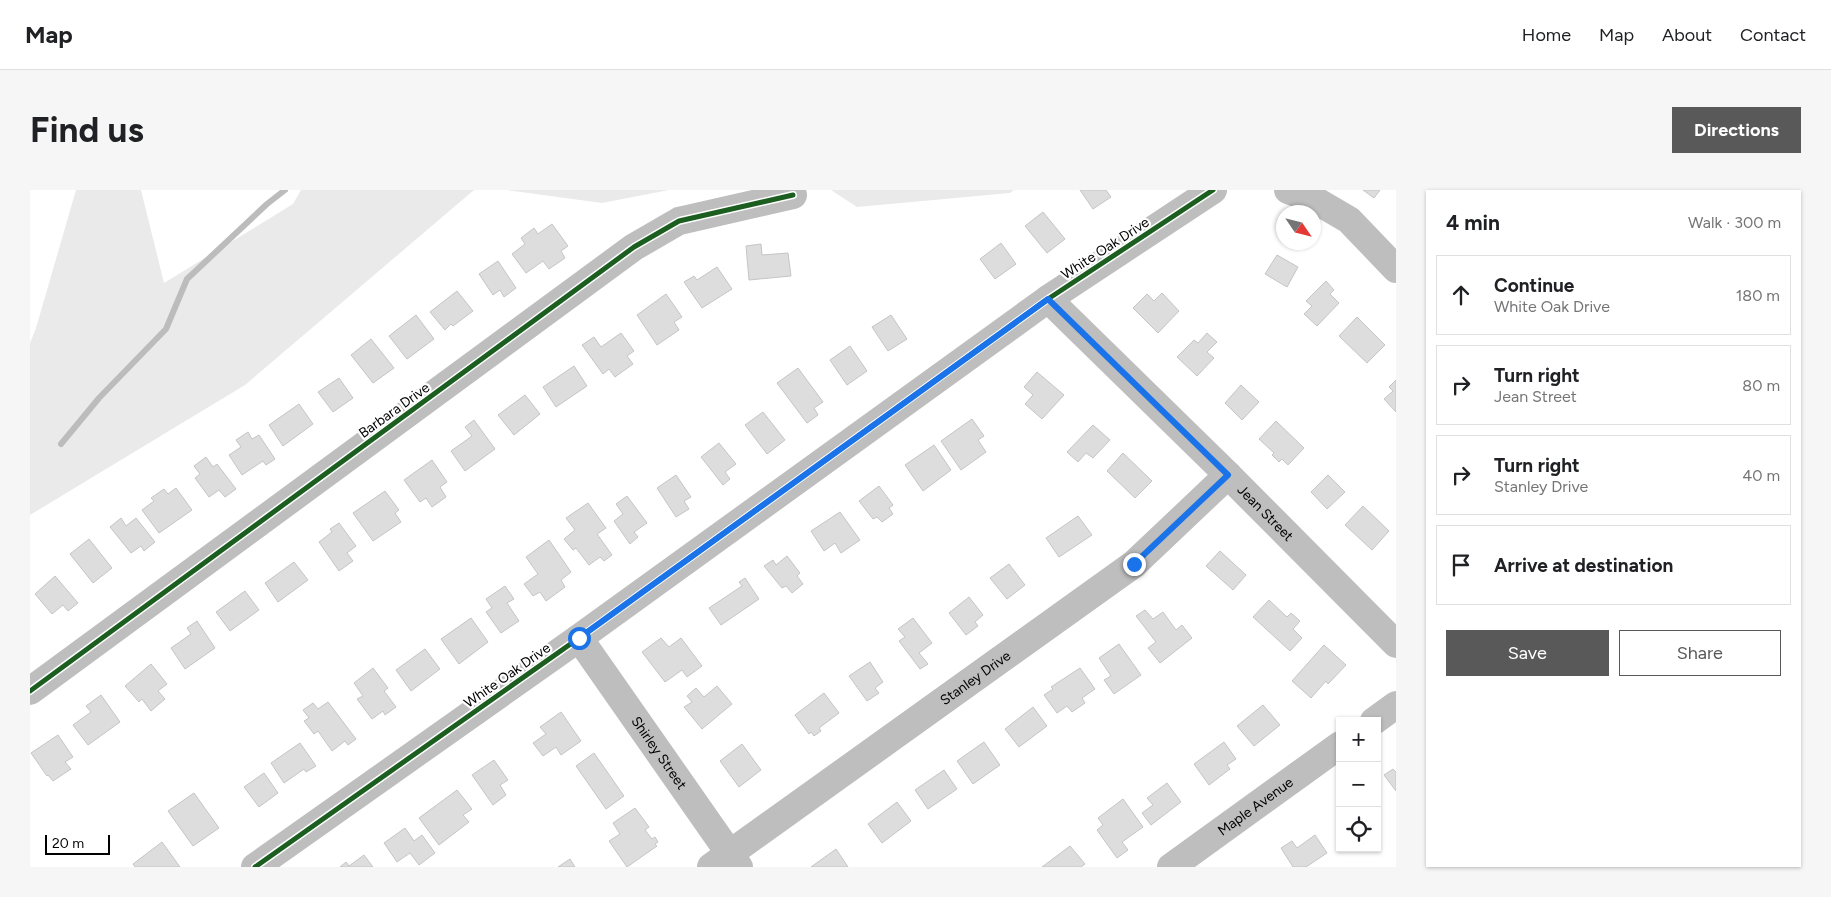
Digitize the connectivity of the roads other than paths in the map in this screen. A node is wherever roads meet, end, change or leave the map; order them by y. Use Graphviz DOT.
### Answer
graph roads {
  1 [pos="1213,190"];
  2 [pos="1288,190"];
  3 [pos="793,195"];
  4 [pos="1396,269"];
  5 [pos="1048,299"];
  6 [pos="1228,475"];
  7 [pos="579,638"];
  8 [pos="1396,644"];
  9 [pos="30,691"];
  10 [pos="1396,705"];
  11 [pos="1380,717"];
  12 [pos="1336,748"];
  13 [pos="727,862"];
  14 [pos="255,867"];
  15 [pos="1171,867"];
  1 -- 5 [label="street, White Oak Drive"];
  2 -- 4 [label="street"];
  3 -- 9 [label="street, Barbara Drive"];
  5 -- 6 [label="street, Jean Street"];
  5 -- 7 [label="street, White Oak Drive"];
  6 -- 8 [label="street, Jean Street"];
  6 -- 13 [label="street, Stanley Drive"];
  7 -- 13 [label="street, Shirley Street"];
  7 -- 14 [label="street, White Oak Drive"];
  10 -- 11 [label="street"];
  12 -- 15 [label="street, Maple Avenue"];
}
